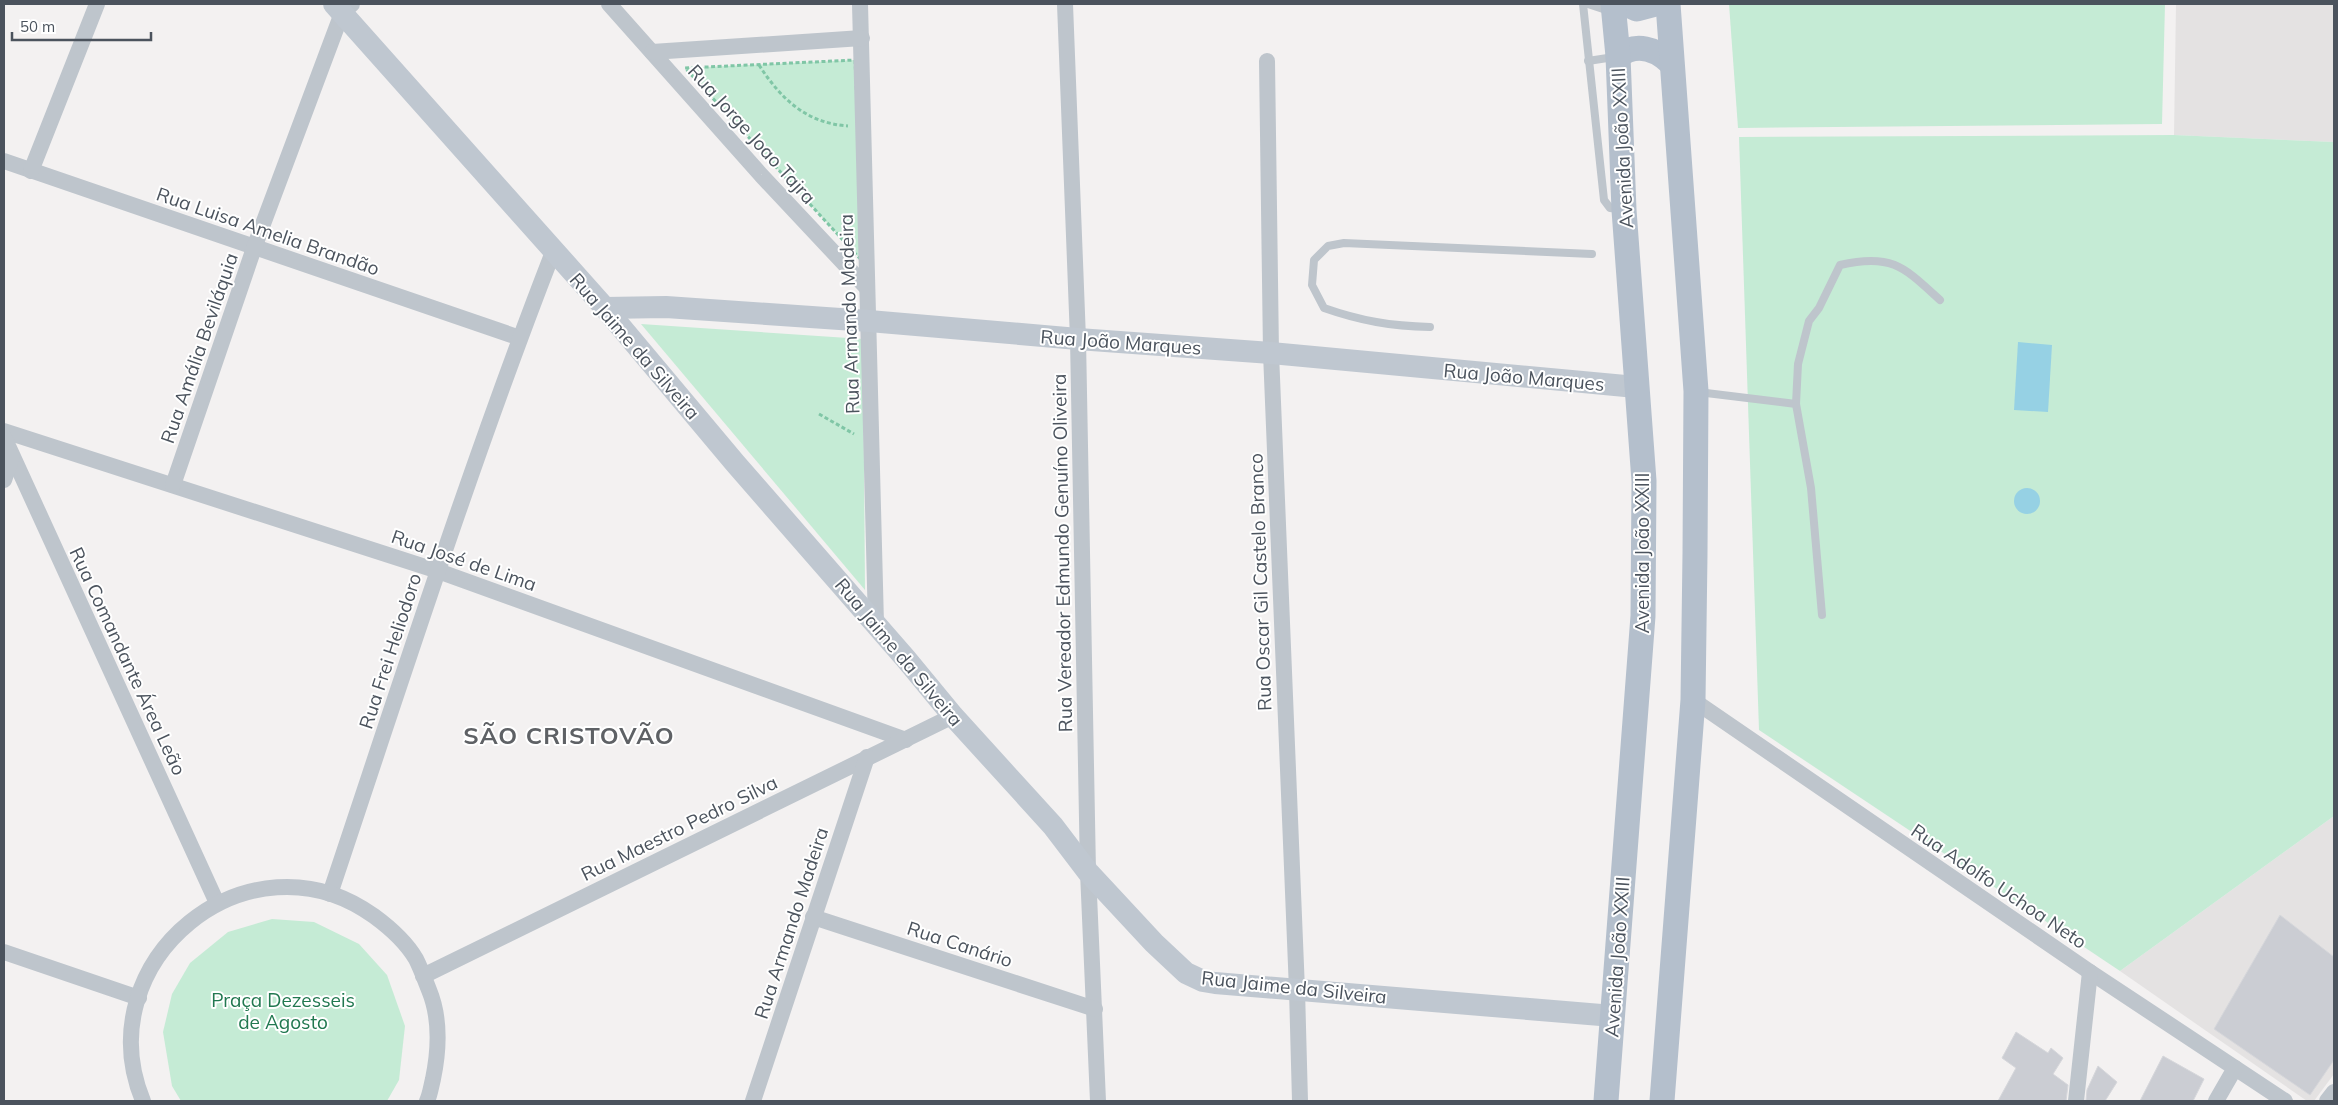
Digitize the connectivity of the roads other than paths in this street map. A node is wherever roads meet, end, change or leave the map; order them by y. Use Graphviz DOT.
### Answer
graph roads {
  1 [pos="97,4"];
  2 [pos="860,4"];
  3 [pos="1064,4"];
  4 [pos="1583,4"];
  5 [pos="1588,4"];
  6 [pos="1656,4"];
  7 [pos="1668,4"];
  8 [pos="343,7"];
  9 [pos="614,7"];
  10 [pos="1618,7"];
  11 [pos="862,38"];
  12 [pos="652,52"];
  13 [pos="1618,56"];
  14 [pos="1588,60"];
  15 [pos="1267,61"];
  16 [pos="1671,64"];
  17 [pos="4,161"];
  18 [pos="31,171"];
  19 [pos="1624,210"];
  20 [pos="254,248"];
  21 [pos="553,252"];
  22 [pos="1592,254"];
  23 [pos="868,288"];
  24 [pos="1940,300"];
  25 [pos="604,308"];
  26 [pos="869,321"];
  27 [pos="1430,327"];
  28 [pos="520,338"];
  29 [pos="1078,340"];
  30 [pos="1270,353"];
  31 [pos="1636,387"];
  32 [pos="1696,392"];
  33 [pos="1796,404"];
  34 [pos="4,431"];
  35 [pos="4,436"];
  36 [pos="12,457"];
  37 [pos="4,480"];
  38 [pos="173,485"];
  39 [pos="438,571"];
  40 [pos="1822,615"];
  41 [pos="876,624"];
  42 [pos="1692,700"];
  43 [pos="953,716"];
  44 [pos="906,740"];
  45 [pos="867,757"];
  46 [pos="1088,872"];
  47 [pos="330,894"];
  48 [pos="217,903"];
  49 [pos="813,916"];
  50 [pos="4,952"];
  51 [pos="2090,972"];
  52 [pos="423,976"];
  53 [pos="1297,990"];
  54 [pos="139,998"];
  55 [pos="1095,1009"];
  56 [pos="1613,1016"];
  57 [pos="2235,1068"];
  58 [pos="2334,1092"];
  59 [pos="431,1100"];
  60 [pos="144,1101"];
  61 [pos="753,1101"];
  62 [pos="1098,1101"];
  63 [pos="1300,1101"];
  64 [pos="1606,1101"];
  65 [pos="1662,1101"];
  66 [pos="2076,1101"];
  67 [pos="2216,1101"];
  68 [pos="2285,1101"];
  69 [pos="2327,1101"];
  1 -- 18 [label="street"];
  2 -- 11 [label="street, Rua Armando Madeira"];
  3 -- 29 [label="street, Rua Vereador Edmundo Genuíno Oliveira"];
  4 -- 14 [label="lane"];
  5 -- 10 [label="lane"];
  6 -- 10 [label="main road"];
  7 -- 16 [label="main road"];
  8 -- 20 [label="street, Rua Amália Beviláquia"];
  8 -- 21 [label="street, Rua Jaime da Silveira"];
  9 -- 12 [label="street, Rua Jorge Joao Tajra"];
  10 -- 13 [label="main road, Avenida João XXIII"];
  11 -- 12 [label="street"];
  11 -- 23 [label="street, Rua Armando Madeira"];
  12 -- 23 [label="street, Rua Jorge Joao Tajra"];
  13 -- 14 [label="lane"];
  13 -- 16 [label="main road"];
  13 -- 19 [label="main road, Avenida João XXIII"];
  14 -- 19 [label="lane"];
  15 -- 30 [label="street, Rua Oscar Gil Castelo Branco"];
  16 -- 32 [label="main road"];
  17 -- 18 [label="street, Rua Luisa Amelia Brandão"];
  18 -- 20 [label="street, Rua Luisa Amelia Brandão"];
  19 -- 31 [label="main road, Avenida João XXIII"];
  20 -- 28 [label="street, Rua Luisa Amelia Brandão"];
  20 -- 38 [label="street, Rua Amália Beviláquia"];
  21 -- 25 [label="street, Rua Jaime da Silveira"];
  21 -- 28 [label="street, Rua Frei Heliodoro"];
  22 -- 27 [label="lane"];
  23 -- 26 [label="street, Rua Armando Madeira"];
  24 -- 33 [label="lane"];
  25 -- 26 [label="street, Rua João Marques"];
  25 -- 41 [label="street, Rua Jaime da Silveira"];
  26 -- 29 [label="street, Rua João Marques"];
  26 -- 41 [label="street, Rua Armando Madeira"];
  28 -- 39 [label="street, Rua Frei Heliodoro"];
  29 -- 30 [label="street, Rua João Marques"];
  29 -- 46 [label="street, Rua Vereador Edmundo Genuíno Oliveira"];
  30 -- 31 [label="street, Rua João Marques"];
  30 -- 53 [label="street, Rua Oscar Gil Castelo Branco"];
  31 -- 56 [label="main road, Avenida João XXIII"];
  32 -- 33 [label="lane"];
  32 -- 42 [label="main road"];
  33 -- 40 [label="lane"];
  34 -- 38 [label="street, Rua José de Lima"];
  35 -- 36 [label="street, Rua Comandante Área Leão"];
  36 -- 37 [label="street"];
  36 -- 48 [label="street, Rua Comandante Área Leão"];
  38 -- 39 [label="street, Rua José de Lima"];
  39 -- 44 [label="street, Rua José de Lima"];
  39 -- 47 [label="street, Rua Frei Heliodoro"];
  41 -- 43 [label="street, Rua Jaime da Silveira"];
  42 -- 51 [label="street, Rua Adolfo Uchoa Neto"];
  42 -- 65 [label="main road"];
  43 -- 44 [label="street, Rua Maestro Pedro Silva"];
  43 -- 46 [label="street, Rua Jaime da Silveira"];
  44 -- 45 [label="street, Rua Maestro Pedro Silva"];
  45 -- 49 [label="street, Rua Armando Madeira"];
  45 -- 52 [label="street, Rua Maestro Pedro Silva"];
  46 -- 53 [label="street, Rua Jaime da Silveira"];
  46 -- 55 [label="street, Rua Vereador Edmundo Genuíno Oliveira"];
  47 -- 48 [label="street"];
  47 -- 52 [label="street"];
  48 -- 54 [label="street"];
  49 -- 55 [label="street, Rua Canário"];
  49 -- 61 [label="street, Rua Armando Madeira"];
  50 -- 54 [label="street"];
  51 -- 57 [label="street, Rua Adolfo Uchoa Neto"];
  51 -- 66 [label="street"];
  52 -- 59 [label="street"];
  53 -- 56 [label="street, Rua Jaime da Silveira"];
  53 -- 63 [label="street, Rua Oscar Gil Castelo Branco"];
  54 -- 60 [label="street"];
  55 -- 62 [label="street, Rua Vereador Edmundo Genuíno Oliveira"];
  56 -- 64 [label="main road, Avenida João XXIII"];
  57 -- 67 [label="street"];
  57 -- 68 [label="street, Rua Adolfo Uchoa Neto"];
  58 -- 69 [label="street"];
}
